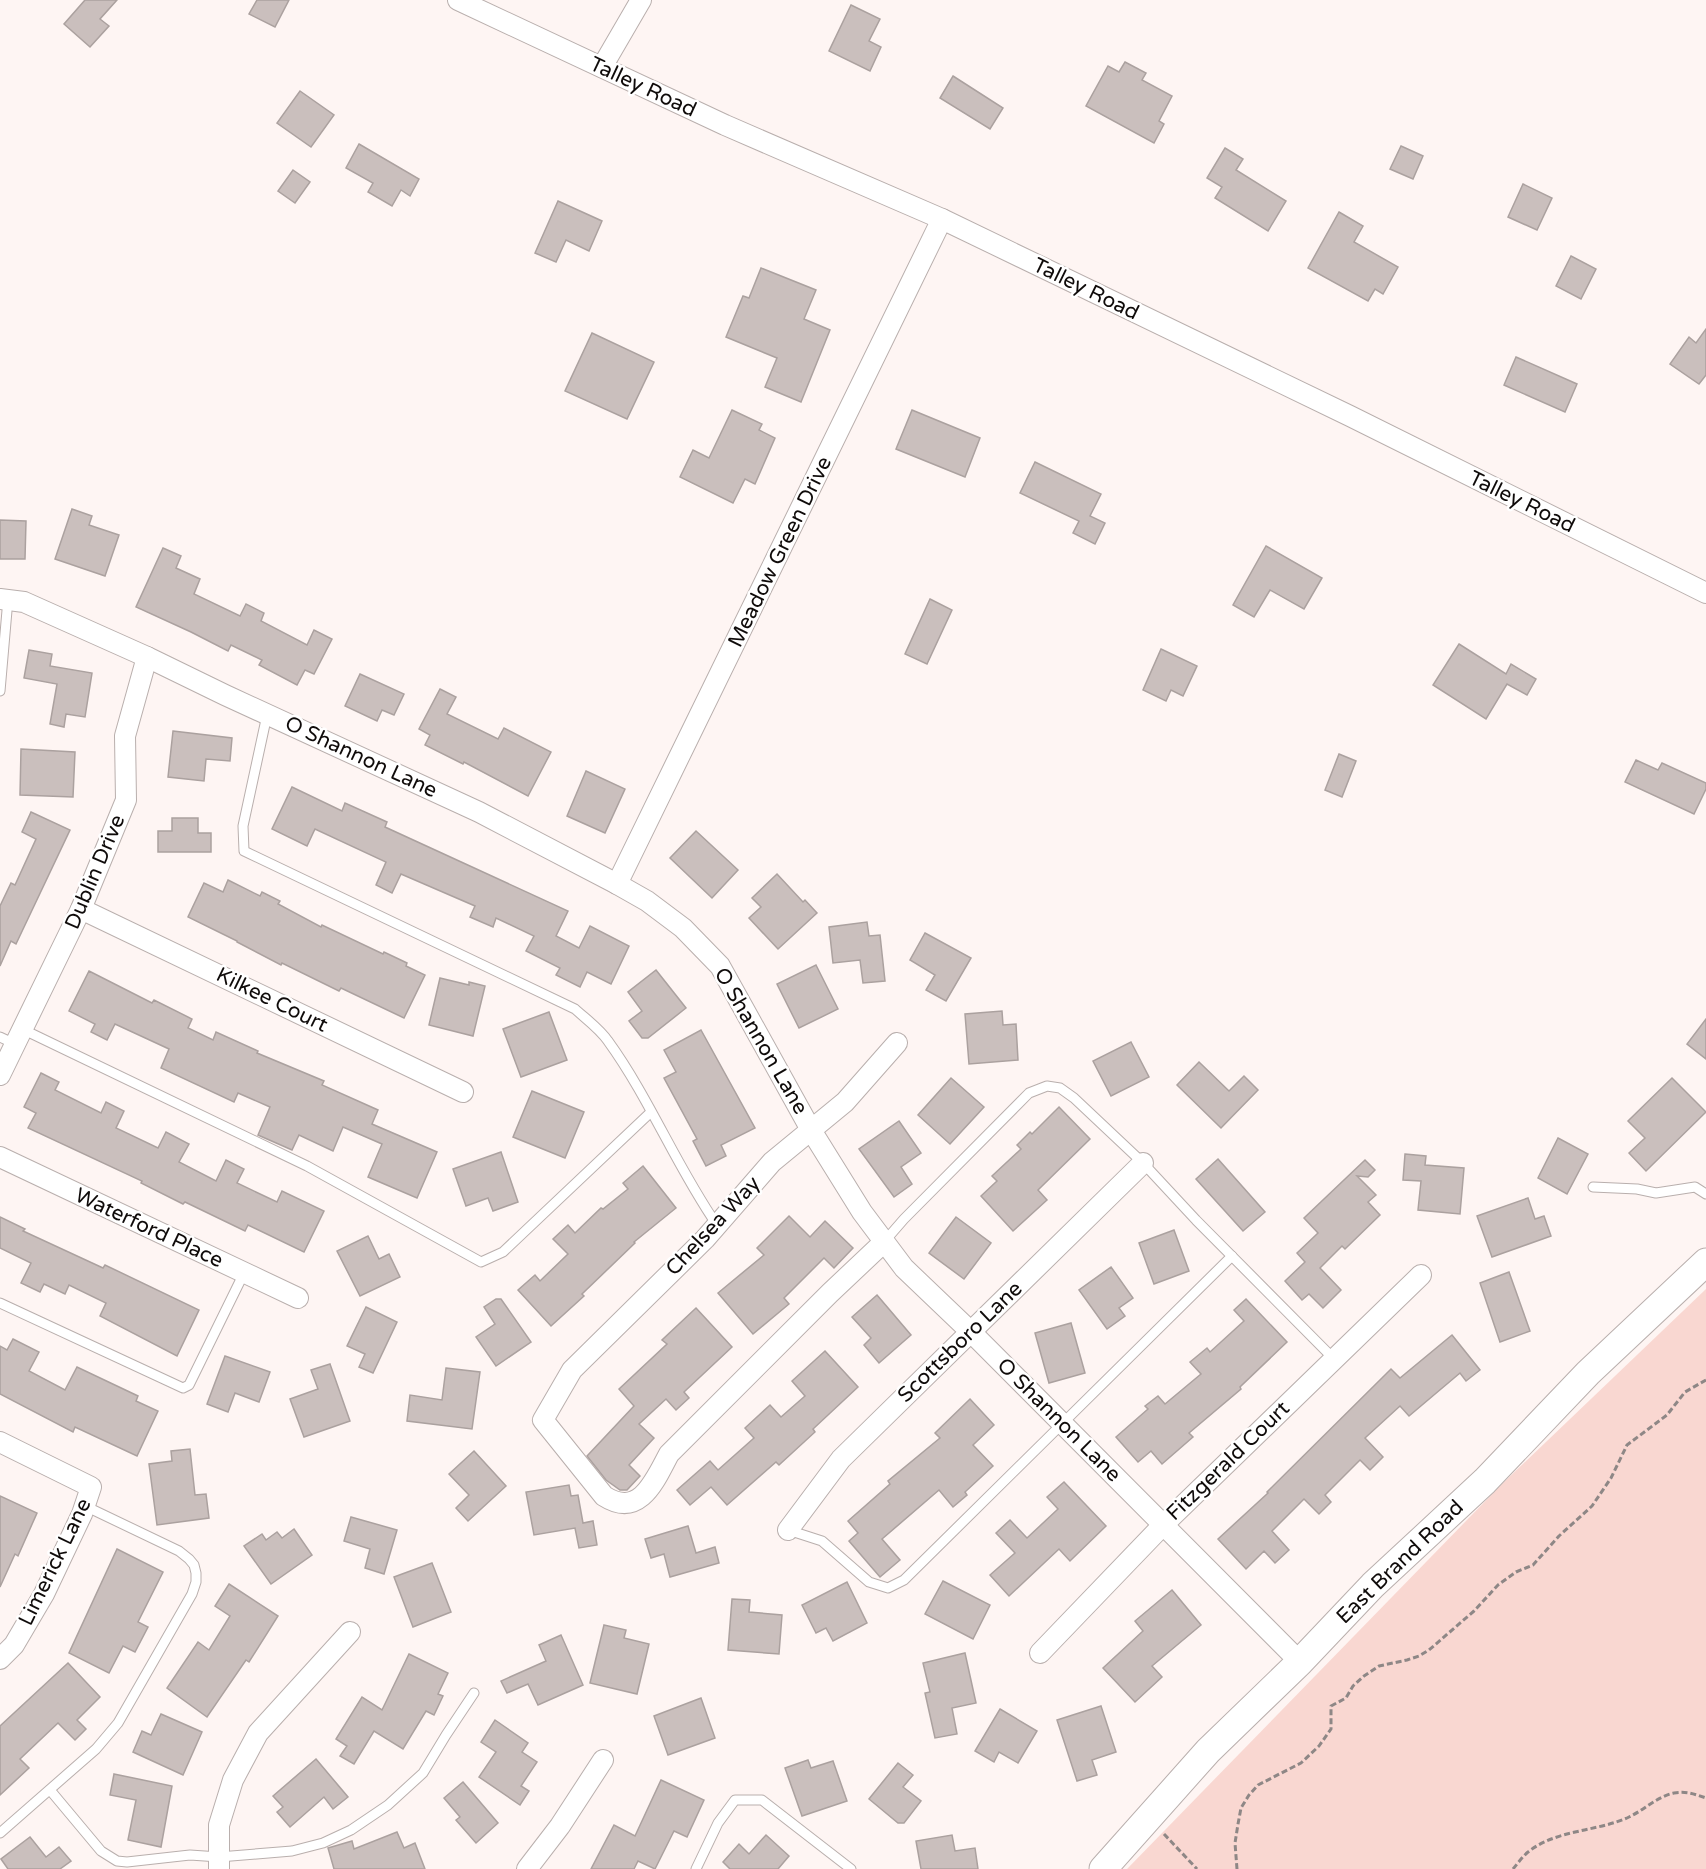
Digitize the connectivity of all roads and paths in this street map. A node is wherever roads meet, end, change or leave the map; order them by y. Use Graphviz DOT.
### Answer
graph roads {
  1 [pos="458,0"];
  2 [pos="641,0"];
  3 [pos="602,67"];
  4 [pos="942,219"];
  5 [pos="1706,593"];
  6 [pos="4,599"];
  7 [pos="147,657"];
  8 [pos="0,691"];
  9 [pos="267,714"];
  10 [pos="617,884"];
  11 [pos="81,909"];
  12 [pos="12,1037"];
  13 [pos="897,1043"];
  14 [pos="0,1075"];
  15 [pos="463,1092"];
  16 [pos="651,1112"];
  17 [pos="811,1130"];
  18 [pos="0,1157"];
  19 [pos="1143,1163"];
  20 [pos="1593,1187"];
  21 [pos="1706,1194"];
  22 [pos="717,1224"];
  23 [pos="884,1242"];
  24 [pos="1232,1256"];
  25 [pos="1706,1262"];
  26 [pos="244,1273"];
  27 [pos="1421,1275"];
  28 [pos="298,1298"];
  29 [pos="0,1303"];
  30 [pos="971,1332"];
  31 [pos="1334,1359"];
  32 [pos="1706,1380"];
  33 [pos="1062,1423"];
  34 [pos="0,1442"];
  35 [pos="85,1506"];
  36 [pos="1163,1525"];
  37 [pos="788,1530"];
  38 [pos="350,1632"];
  39 [pos="1040,1653"];
  40 [pos="0,1659"];
  41 [pos="1300,1662"];
  42 [pos="474,1693"];
  43 [pos="603,1760"];
  44 [pos="50,1790"];
  45 [pos="1706,1798"];
  46 [pos="1148,1818"];
  47 [pos="0,1833"];
  48 [pos="219,1863"];
  49 [pos="527,1869"];
  50 [pos="696,1869"];
  51 [pos="851,1869"];
  52 [pos="1103,1869"];
  53 [pos="1197,1869"];
  54 [pos="1237,1869"];
  55 [pos="1513,1869"];
  1 -- 3 [label="street, Talley Road"];
  2 -- 3 [label="street"];
  3 -- 4 [label="street, Talley Road"];
  4 -- 5 [label="street, Talley Road"];
  4 -- 10 [label="street, Meadow Green Drive"];
  6 -- 7 [label="street, O Shannon Lane"];
  6 -- 8 [label="lane"];
  7 -- 9 [label="street, O Shannon Lane"];
  7 -- 11 [label="street, Dublin Drive"];
  9 -- 10 [label="street, O Shannon Lane"];
  9 -- 16 [label="lane"];
  10 -- 17 [label="street, O Shannon Lane"];
  11 -- 12 [label="street, Dublin Drive"];
  11 -- 15 [label="street, Kilkee Court"];
  12 -- 14 [label="street, Dublin Drive"];
  12 -- 16 [label="lane"];
  13 -- 17 [label="street, Chelsea Way"];
  16 -- 22 [label="lane"];
  17 -- 22 [label="street, Chelsea Way"];
  17 -- 23 [label="street, O Shannon Lane"];
  18 -- 26 [label="street, Waterford Place"];
  19 -- 23 [label="lane"];
  19 -- 24 [label="lane"];
  19 -- 30 [label="street, Scottsboro Lane"];
  20 -- 21 [label="lane"];
  22 -- 23 [label="street, Chelsea Way"];
  23 -- 30 [label="street, O Shannon Lane"];
  24 -- 31 [label="lane"];
  24 -- 33 [label="lane"];
  25 -- 41 [label="main road, East Brand Road"];
  26 -- 28 [label="street, Waterford Place"];
  26 -- 29 [label="lane"];
  27 -- 31 [label="street, Fitzgerald Court"];
  30 -- 33 [label="street, O Shannon Lane"];
  30 -- 37 [label="street, Scottsboro Lane"];
  31 -- 36 [label="street, Fitzgerald Court"];
  32 -- 54 [label="path"];
  33 -- 36 [label="street, O Shannon Lane"];
  33 -- 37 [label="lane"];
  34 -- 35 [label="street, Limerick Lane"];
  35 -- 40 [label="street, Limerick Lane"];
  35 -- 44 [label="lane"];
  36 -- 39 [label="street, Fitzgerald Court"];
  36 -- 41 [label="street, O Shannon Lane"];
  38 -- 48 [label="street"];
  41 -- 46 [label="main road, East Brand Road"];
  42 -- 48 [label="lane"];
  43 -- 49 [label="street"];
  44 -- 47 [label="lane"];
  44 -- 48 [label="lane"];
  45 -- 55 [label="path"];
  46 -- 52 [label="main road, East Brand Road"];
  46 -- 53 [label="path"];
  50 -- 51 [label="lane"];
}
